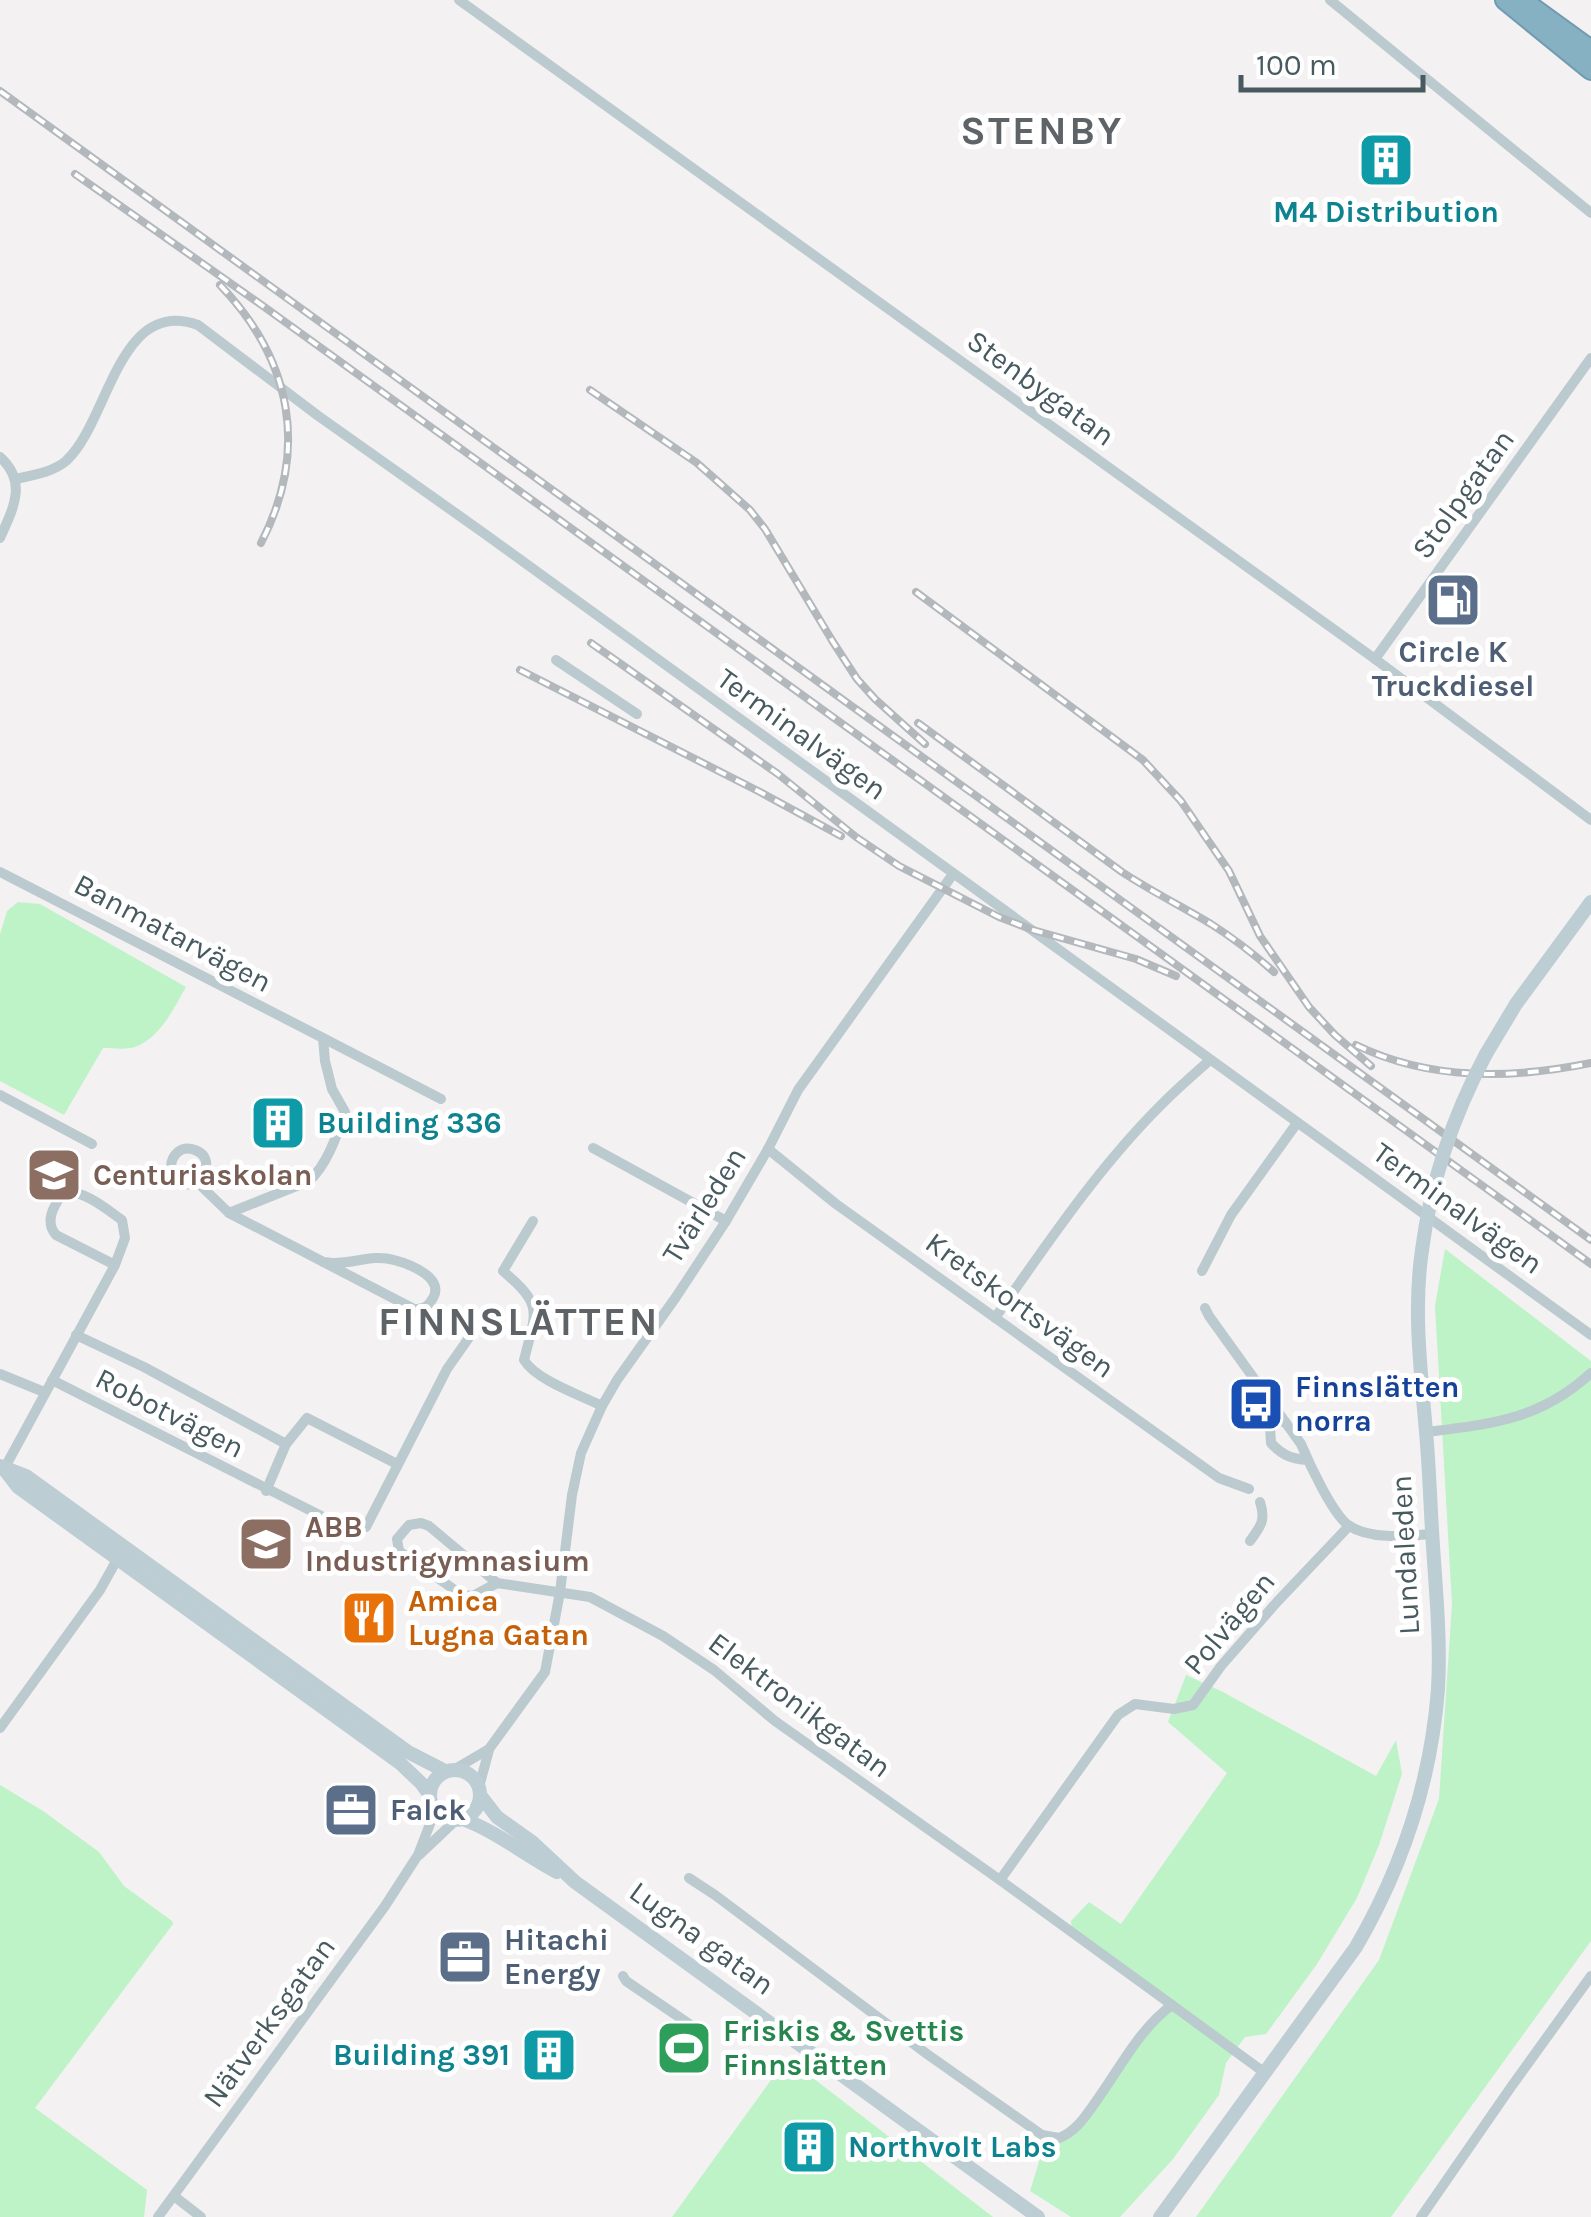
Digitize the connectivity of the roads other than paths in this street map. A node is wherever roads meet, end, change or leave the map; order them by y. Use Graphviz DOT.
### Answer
graph roads {
  1 [pos="460,0"];
  2 [pos="1330,0"];
  3 [pos="1505,0"];
  4 [pos="1522,0"];
  5 [pos="1591,50"];
  6 [pos="1591,70"];
  7 [pos="1591,212"];
  8 [pos="1591,358"];
  9 [pos="0,458"];
  10 [pos="16,479"];
  11 [pos="0,538"];
  12 [pos="1375,659"];
  13 [pos="556,660"];
  14 [pos="637,714"];
  15 [pos="1591,820"];
  16 [pos="0,872"];
  17 [pos="953,874"];
  18 [pos="1591,902"];
  19 [pos="323,1039"];
  20 [pos="1210,1060"];
  21 [pos="0,1095"];
  22 [pos="441,1099"];
  23 [pos="1298,1123"];
  24 [pos="92,1144"];
  25 [pos="594,1148"];
  26 [pos="768,1149"];
  27 [pos="198,1183"];
  28 [pos="228,1213"];
  29 [pos="533,1221"];
  30 [pos="726,1221"];
  31 [pos="323,1262"];
  32 [pos="115,1265"];
  33 [pos="1202,1270"];
  34 [pos="1205,1308"];
  35 [pos="994,1318"];
  36 [pos="473,1332"];
  37 [pos="76,1335"];
  38 [pos="1591,1335"];
  39 [pos="1591,1373"];
  40 [pos="0,1374"];
  41 [pos="52,1380"];
  42 [pos="44,1392"];
  43 [pos="602,1406"];
  44 [pos="1285,1422"];
  45 [pos="1426,1432"];
  46 [pos="286,1444"];
  47 [pos="1308,1460"];
  48 [pos="397,1464"];
  49 [pos="2,1467"];
  50 [pos="1249,1490"];
  51 [pos="266,1491"];
  52 [pos="1260,1502"];
  53 [pos="1349,1526"];
  54 [pos="1432,1534"];
  55 [pos="1250,1540"];
  56 [pos="121,1554"];
  57 [pos="497,1582"];
  58 [pos="560,1592"];
  59 [pos="0,1728"];
  60 [pos="490,1749"];
  61 [pos="450,1770"];
  62 [pos="479,1791"];
  63 [pos="429,1794"];
  64 [pos="435,1811"];
  65 [pos="460,1820"];
  66 [pos="418,1856"];
  67 [pos="689,1878"];
  68 [pos="1000,1880"];
  69 [pos="575,1882"];
  70 [pos="624,1976"];
  71 [pos="1591,1976"];
  72 [pos="1172,2006"];
  73 [pos="698,2030"];
  74 [pos="1265,2073"];
  75 [pos="1186,2179"];
  76 [pos="174,2196"];
  77 [pos="158,2217"];
  78 [pos="202,2217"];
  79 [pos="1038,2217"];
  80 [pos="1148,2217"];
  81 [pos="1160,2217"];
  82 [pos="1169,2217"];
  83 [pos="1422,2217"];
  1 -- 12 [label="street, Stenbygatan"];
  2 -- 7 [label="street"];
  3 -- 6 [label="highway"];
  4 -- 5 [label="highway"];
  8 -- 12 [label="street, Stolpgatan"];
  9 -- 10 [label="street"];
  10 -- 11 [label="street"];
  10 -- 17 [label="street, Terminalvägen"];
  12 -- 15 [label="street, Stenbygatan"];
  13 -- 14 [label="street"];
  16 -- 19 [label="street, Banmatarvägen"];
  17 -- 20 [label="street, Terminalvägen"];
  17 -- 26 [label="street, Tvärleden"];
  18 -- 45 [label="main road, Lundaleden, bridge"];
  19 -- 22 [label="street, Banmatarvägen"];
  19 -- 28 [label="street"];
  20 -- 23 [label="street, Terminalvägen"];
  20 -- 35 [label="street"];
  21 -- 24 [label="street"];
  23 -- 33 [label="street"];
  23 -- 38 [label="street, Terminalvägen"];
  25 -- 30 [label="street"];
  26 -- 30 [label="street, Tvärleden"];
  26 -- 35 [label="street, Kretskortsvägen"];
  27 -- 28 [label="street"];
  28 -- 31 [label="street"];
  29 -- 43 [label="street"];
  30 -- 43 [label="street, Tvärleden"];
  31 -- 31 [label="street"];
  32 -- 32 [label="street"];
  32 -- 37 [label="street"];
  34 -- 44 [label="street"];
  35 -- 50 [label="street, Kretskortsvägen"];
  36 -- 48 [label="street, Robotvägen"];
  37 -- 41 [label="street"];
  37 -- 46 [label="street, Robotvägen"];
  39 -- 45 [label="street"];
  40 -- 42 [label="street"];
  41 -- 42 [label="street"];
  41 -- 51 [label="street, Robotvägen"];
  42 -- 49 [label="street"];
  43 -- 58 [label="street, Tvärleden"];
  44 -- 47 [label="street"];
  44 -- 47 [label="street"];
  45 -- 54 [label="main road, Lundaleden"];
  46 -- 48 [label="street, Robotvägen"];
  46 -- 51 [label="street, Robotvägen"];
  47 -- 53 [label="street"];
  48 -- 51 [label="street, Robotvägen"];
  49 -- 56 [label="main road"];
  52 -- 55 [label="street"];
  53 -- 54 [label="street"];
  53 -- 68 [label="street, Polvägen"];
  54 -- 74 [label="main road, Lundaleden"];
  56 -- 59 [label="street"];
  56 -- 61 [label="main road"];
  56 -- 63 [label="main road"];
  57 -- 57 [label="street"];
  57 -- 58 [label="street, Elektronikgatan"];
  58 -- 60 [label="street, Tvärleden"];
  58 -- 68 [label="street, Elektronikgatan"];
  60 -- 61 [label="street, Tvärleden"];
  60 -- 62 [label="street, Tvärleden"];
  61 -- 62 [label="main road"];
  61 -- 63 [label="main road"];
  62 -- 65 [label="main road"];
  62 -- 69 [label="main road, Lugna gatan"];
  63 -- 64 [label="main road"];
  64 -- 65 [label="main road"];
  64 -- 66 [label="street, Nätverksgatan"];
  65 -- 66 [label="street, Nätverksgatan"];
  65 -- 69 [label="main road, Lugna gatan"];
  66 -- 76 [label="street, Nätverksgatan"];
  67 -- 72 [label="street"];
  68 -- 72 [label="street, Elektronikgatan"];
  69 -- 79 [label="main road, Lugna gatan"];
  70 -- 73 [label="street"];
  71 -- 83 [label="street"];
  72 -- 74 [label="street, Elektronikgatan"];
  74 -- 75 [label="main road, Lundaleden"];
  75 -- 80 [label="main road, Lundaleden"];
  75 -- 81 [label="main road, Lundaleden"];
  75 -- 82 [label="main road, Lundaleden"];
  76 -- 77 [label="street, Nätverksgatan"];
  76 -- 78 [label="street"];
}
